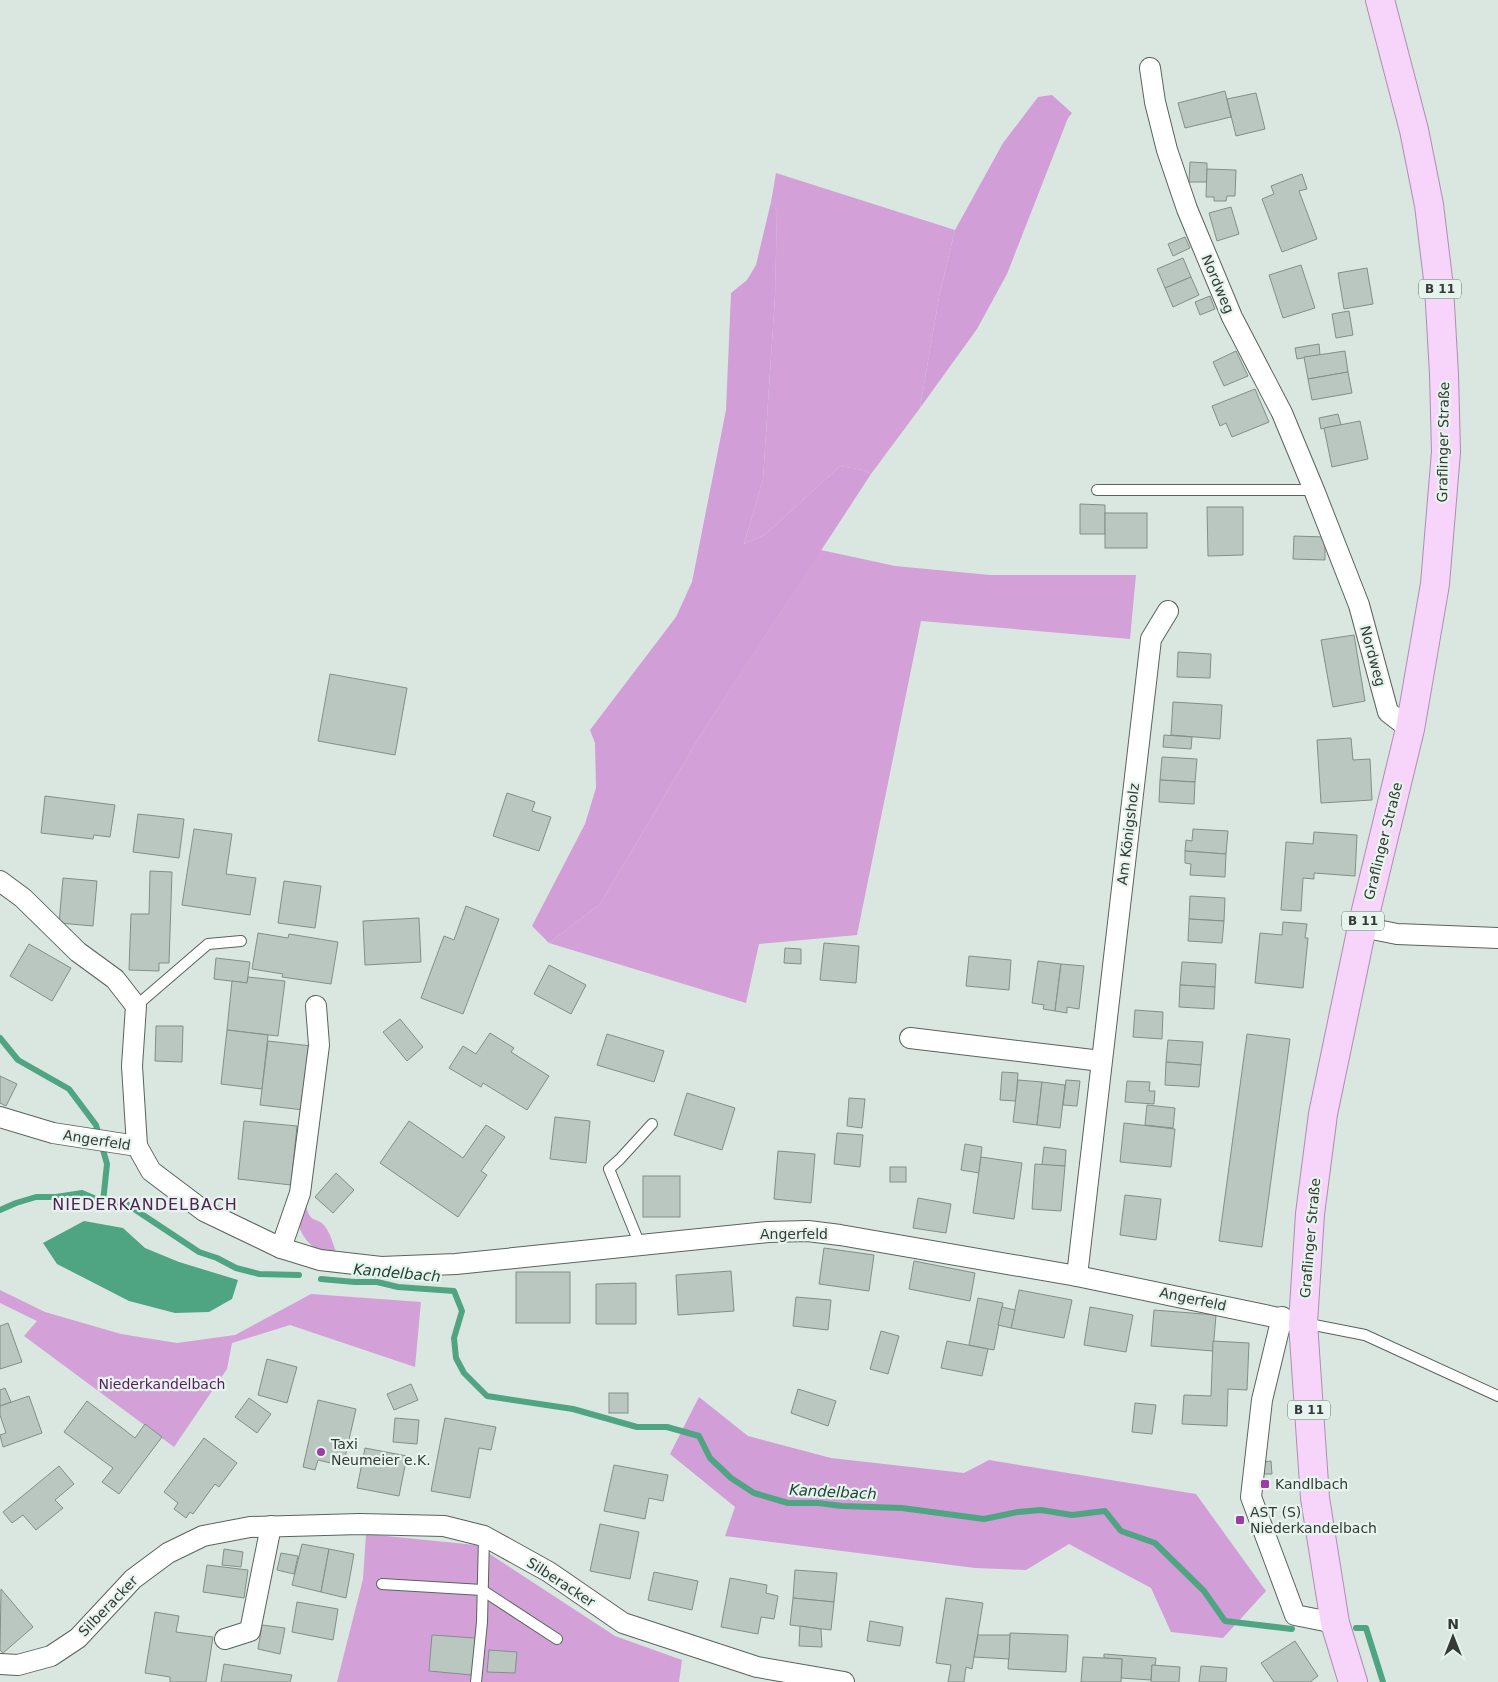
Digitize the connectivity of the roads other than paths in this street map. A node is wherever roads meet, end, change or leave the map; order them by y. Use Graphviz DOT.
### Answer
graph roads {
  1 [pos="1380,0"];
  2 [pos="1150,68"];
  3 [pos="1097,490"];
  4 [pos="1314,490"];
  5 [pos="1168,611"];
  6 [pos="1410,729"];
  7 [pos="0,881"];
  8 [pos="1362,927"];
  9 [pos="1498,938"];
  10 [pos="241,941"];
  11 [pos="136,1006"];
  12 [pos="316,1006"];
  13 [pos="910,1038"];
  14 [pos="1101,1061"];
  15 [pos="0,1117"];
  16 [pos="652,1124"];
  17 [pos="138,1146"];
  18 [pos="640,1245"];
  19 [pos="280,1248"];
  20 [pos="1077,1276"];
  21 [pos="1293,1320"];
  22 [pos="1498,1396"];
  23 [pos="271,1526"];
  24 [pos="484,1536"];
  25 [pos="382,1584"];
  26 [pos="482,1590"];
  27 [pos="1336,1623"];
  28 [pos="225,1639"];
  29 [pos="557,1639"];
  30 [pos="0,1664"];
  31 [pos="795,1678"];
  32 [pos="476,1682"];
  33 [pos="844,1682"];
  34 [pos="1353,1682"];
  1 -- 6 [label="main road, Graflinger Straße / B 11"];
  2 -- 4 [label="street, Nordweg"];
  3 -- 4 [label="lane"];
  4 -- 6 [label="street, Nordweg"];
  5 -- 14 [label="street, Am Königsholz"];
  6 -- 8 [label="main road, Graflinger Straße / B 11"];
  7 -- 11 [label="street"];
  8 -- 9 [label="street"];
  8 -- 21 [label="main road, Graflinger Straße / B 11"];
  10 -- 11 [label="lane"];
  11 -- 17 [label="street"];
  12 -- 19 [label="street"];
  13 -- 14 [label="street"];
  14 -- 20 [label="street, Am Königsholz"];
  15 -- 17 [label="street, Angerfeld"];
  16 -- 18 [label="lane"];
  17 -- 19 [label="street, Angerfeld"];
  18 -- 19 [label="street, Angerfeld"];
  18 -- 20 [label="street, Angerfeld"];
  20 -- 21 [label="street, Angerfeld"];
  21 -- 22 [label="lane"];
  21 -- 27 [label="main road, Graflinger Straße / B 11"];
  21 -- 27 [label="street"];
  23 -- 24 [label="street, Silberacker"];
  23 -- 28 [label="street"];
  23 -- 30 [label="street, Silberacker"];
  24 -- 26 [label="lane"];
  24 -- 31 [label="street, Silberacker"];
  25 -- 26 [label="lane"];
  26 -- 29 [label="lane"];
  26 -- 32 [label="lane"];
  27 -- 34 [label="main road, Graflinger Straße / B 11"];
  31 -- 33 [label="street, Silberacker"];
}
